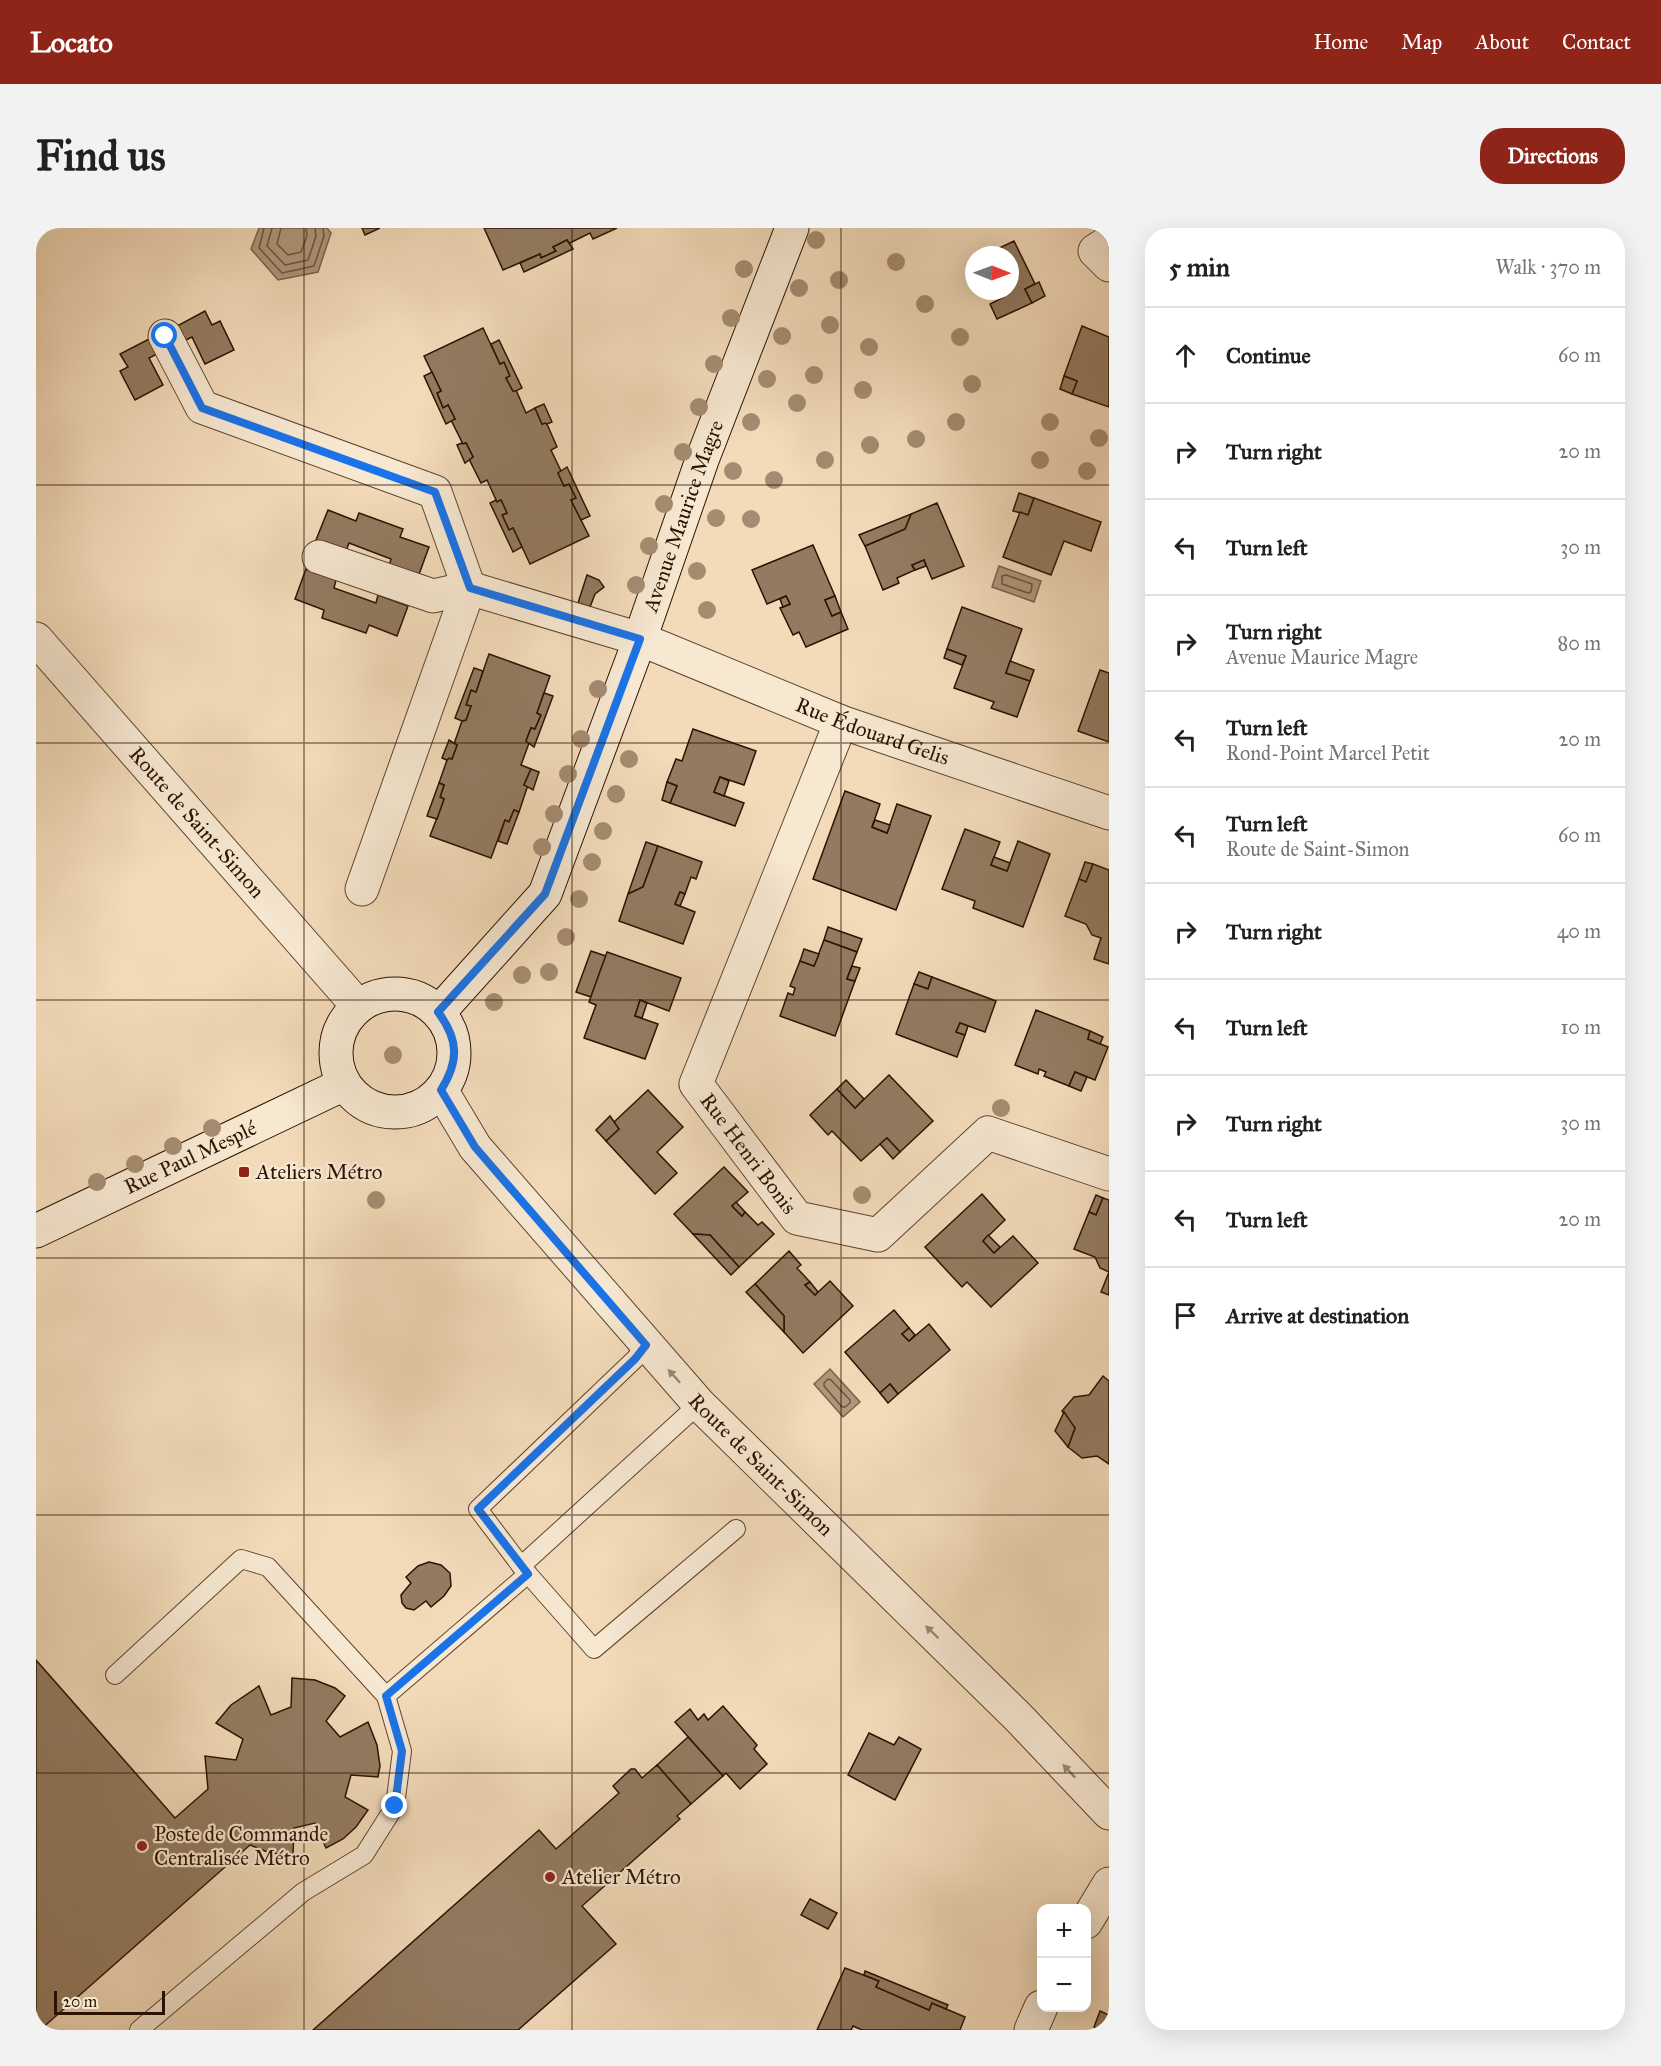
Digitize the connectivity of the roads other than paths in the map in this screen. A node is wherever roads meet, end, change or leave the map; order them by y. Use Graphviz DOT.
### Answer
graph roads {
  1 [pos="792,228"];
  2 [pos="1109,242"];
  3 [pos="1109,265"];
  4 [pos="165,336"];
  5 [pos="319,557"];
  6 [pos="470,588"];
  7 [pos="36,639"];
  8 [pos="640,639"];
  9 [pos="841,722"];
  10 [pos="1109,813"];
  11 [pos="362,890"];
  12 [pos="358,1006"];
  13 [pos="438,1012"];
  14 [pos="344,1084"];
  15 [pos="441,1090"];
  16 [pos="1109,1174"];
  17 [pos="36,1230"];
  18 [pos="646,1345"];
  19 [pos="699,1404"];
  20 [pos="736,1529"];
  21 [pos="524,1570"];
  22 [pos="115,1675"];
  23 [pos="386,1696"];
  24 [pos="1109,1813"];
  25 [pos="1109,1884"];
  26 [pos="1091,1914"];
  27 [pos="1039,2012"];
  28 [pos="139,2030"];
  29 [pos="1031,2030"];
  1 -- 8 [label="street, Avenue Maurice Magre"];
  2 -- 3 [label="street"];
  4 -- 6 [label="street"];
  5 -- 6 [label="street"];
  6 -- 8 [label="street, Rue Édouard Gelis"];
  6 -- 11 [label="street"];
  7 -- 12 [label="street, Route de Saint-Simon"];
  8 -- 9 [label="street, Rue Édouard Gelis"];
  8 -- 13 [label="street, Avenue Maurice Magre"];
  9 -- 10 [label="street, Rue Édouard Gelis"];
  9 -- 16 [label="street, Rue Henri Bonis"];
  12 -- 13 [label="street"];
  12 -- 14 [label="street"];
  13 -- 15 [label="street"];
  14 -- 15 [label="street"];
  14 -- 17 [label="street, Rue Paul Mesplé"];
  15 -- 18 [label="street, Route de Saint-Simon"];
  19 -- 18 [label="street, Route de Saint-Simon, one-way"];
  18 -- 21 [label="lane"];
  19 -- 21 [label="lane"];
  24 -- 19 [label="street, Route de Saint-Simon, one-way"];
  20 -- 21 [label="lane"];
  21 -- 23 [label="lane"];
  22 -- 23 [label="lane"];
  23 -- 28 [label="lane"];
  25 -- 26 [label="street"];
  27 -- 29 [label="street"];
}
